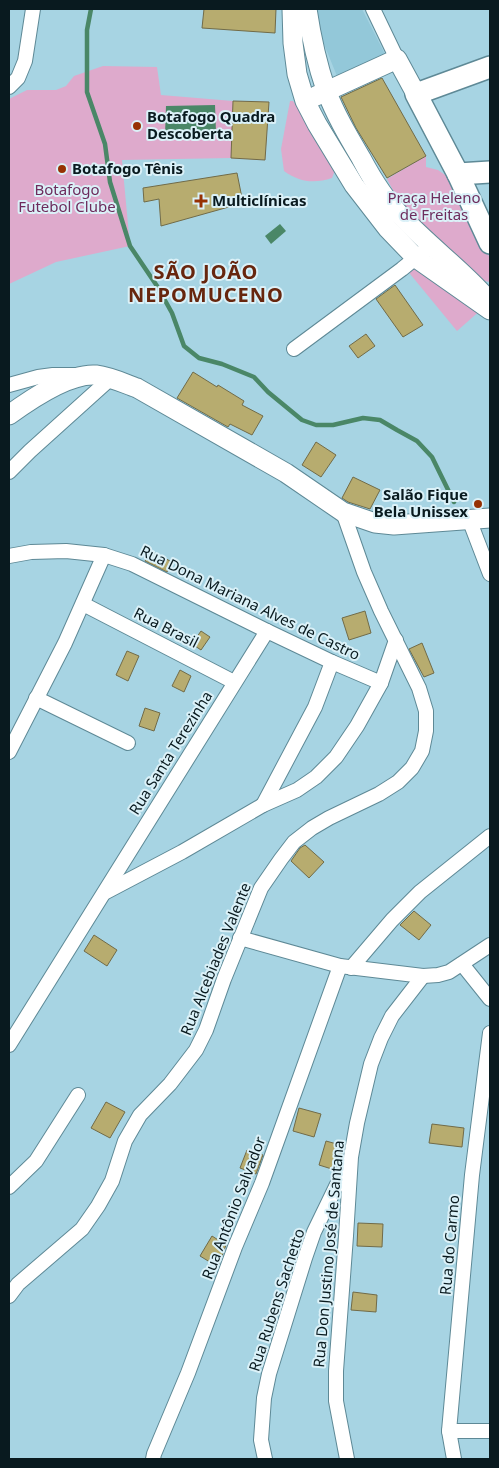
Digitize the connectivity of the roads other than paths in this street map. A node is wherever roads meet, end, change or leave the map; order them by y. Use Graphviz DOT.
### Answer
graph roads {
  1 [pos="33,9"];
  2 [pos="292,9"];
  3 [pos="307,9"];
  4 [pos="373,9"];
  5 [pos="397,59"];
  6 [pos="490,67"];
  7 [pos="9,87"];
  8 [pos="326,91"];
  9 [pos="416,94"];
  10 [pos="305,101"];
  11 [pos="490,172"];
  12 [pos="458,174"];
  13 [pos="490,243"];
  14 [pos="430,246"];
  15 [pos="409,264"];
  16 [pos="490,301"];
  17 [pos="490,310"];
  18 [pos="294,349"];
  19 [pos="82,376"];
  20 [pos="111,378"];
  21 [pos="9,385"];
  22 [pos="9,415"];
  23 [pos="9,472"];
  24 [pos="343,512"];
  25 [pos="490,518"];
  26 [pos="469,519"];
  27 [pos="104,555"];
  28 [pos="9,556"];
  29 [pos="490,574"];
  30 [pos="83,604"];
  31 [pos="267,631"];
  32 [pos="396,640"];
  33 [pos="332,662"];
  34 [pos="234,682"];
  35 [pos="381,683"];
  36 [pos="36,698"];
  37 [pos="128,743"];
  38 [pos="9,752"];
  39 [pos="262,805"];
  40 [pos="490,836"];
  41 [pos="105,892"];
  42 [pos="240,938"];
  43 [pos="490,945"];
  44 [pos="462,964"];
  45 [pos="346,967"];
  46 [pos="423,976"];
  47 [pos="490,1000"];
  48 [pos="490,1033"];
  49 [pos="9,1046"];
  50 [pos="78,1095"];
  51 [pos="487,1096"];
  52 [pos="351,1157"];
  53 [pos="9,1187"];
  54 [pos="9,1296"];
  55 [pos="449,1431"];
  56 [pos="490,1431"];
  57 [pos="261,1440"];
  58 [pos="153,1459"];
  59 [pos="254,1459"];
  60 [pos="266,1459"];
  61 [pos="347,1459"];
  62 [pos="454,1459"];
  1 -- 7 [label="street"];
  2 -- 10 [label="main road"];
  3 -- 8 [label="main road"];
  4 -- 5 [label="street"];
  5 -- 8 [label="main road"];
  5 -- 9 [label="main road"];
  6 -- 9 [label="main road"];
  8 -- 10 [label="main road"];
  8 -- 14 [label="main road"];
  9 -- 12 [label="main road"];
  10 -- 15 [label="main road"];
  11 -- 12 [label="main road"];
  12 -- 13 [label="main road"];
  14 -- 15 [label="street"];
  14 -- 16 [label="main road"];
  15 -- 17 [label="main road"];
  15 -- 18 [label="street"];
  19 -- 20 [label="main road"];
  19 -- 21 [label="street"];
  19 -- 22 [label="main road"];
  20 -- 23 [label="street"];
  20 -- 24 [label="main road"];
  24 -- 26 [label="main road"];
  24 -- 32 [label="street, Rua Alcebiades Valente"];
  25 -- 26 [label="main road"];
  26 -- 29 [label="street"];
  27 -- 28 [label="street, Rua Dona Mariana Alves de Castro"];
  27 -- 30 [label="street"];
  27 -- 31 [label="street, Rua Dona Mariana Alves de Castro"];
  30 -- 34 [label="street, Rua Brasil"];
  30 -- 36 [label="street"];
  31 -- 33 [label="street, Rua Dona Mariana Alves de Castro"];
  31 -- 34 [label="street, Rua Santa Terezinha"];
  32 -- 35 [label="street"];
  32 -- 42 [label="street, Rua Alcebiades Valente"];
  33 -- 35 [label="street, Rua Dona Mariana Alves de Castro"];
  33 -- 39 [label="street"];
  34 -- 41 [label="street, Rua Santa Terezinha"];
  35 -- 39 [label="street"];
  36 -- 37 [label="street"];
  36 -- 38 [label="street"];
  39 -- 41 [label="street"];
  40 -- 45 [label="street"];
  41 -- 49 [label="street, Rua Santa Terezinha"];
  42 -- 45 [label="street"];
  42 -- 54 [label="street, Rua Alcebiades Valente"];
  43 -- 44 [label="street"];
  44 -- 46 [label="street"];
  44 -- 47 [label="street"];
  45 -- 46 [label="street"];
  45 -- 58 [label="street, Rua Antônio Salvador"];
  46 -- 52 [label="street, Rua Don Justino José de Santana"];
  48 -- 51 [label="street, Rua do Carmo"];
  50 -- 53 [label="street"];
  51 -- 55 [label="street, Rua do Carmo"];
  52 -- 57 [label="street, Rua Rubens Sachetto"];
  52 -- 61 [label="street, Rua Don Justino José de Santana"];
  55 -- 56 [label="street"];
  55 -- 62 [label="street, Rua do Carmo"];
  57 -- 59 [label="street"];
  57 -- 60 [label="street, Rua Rubens Sachetto"];
}
